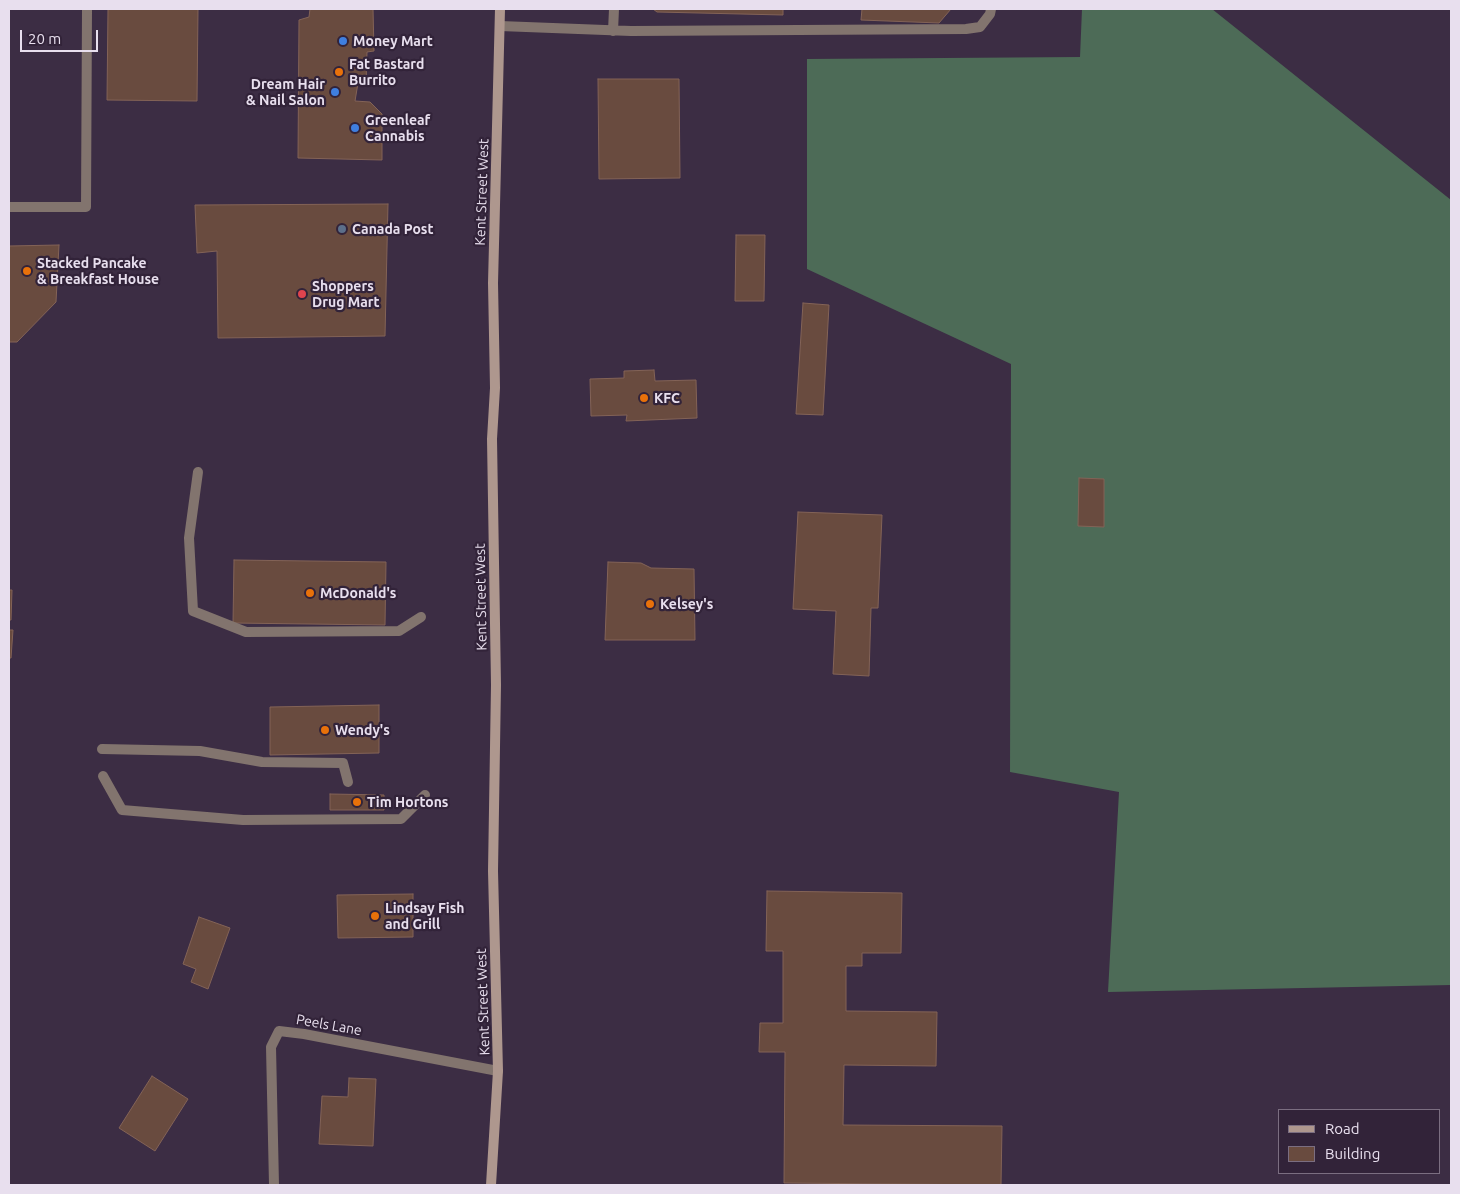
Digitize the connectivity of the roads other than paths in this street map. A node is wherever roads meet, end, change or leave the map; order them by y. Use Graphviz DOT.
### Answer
graph roads {
  1 [pos="87,9"];
  2 [pos="500,9"];
  3 [pos="614,9"];
  4 [pos="991,9"];
  5 [pos="500,26"];
  6 [pos="614,31"];
  7 [pos="9,207"];
  8 [pos="198,472"];
  9 [pos="421,617"];
  10 [pos="102,749"];
  11 [pos="103,776"];
  12 [pos="348,782"];
  13 [pos="426,795"];
  14 [pos="498,1070"];
  15 [pos="274,1185"];
  16 [pos="491,1185"];
  1 -- 7 [label="street"];
  2 -- 5 [label="main road, Kent Street West"];
  3 -- 6 [label="street"];
  4 -- 6 [label="street"];
  5 -- 6 [label="street"];
  5 -- 14 [label="main road, Kent Street West"];
  8 -- 9 [label="street"];
  10 -- 12 [label="street"];
  11 -- 13 [label="street"];
  14 -- 15 [label="street, Peels Lane"];
  14 -- 16 [label="main road, Kent Street West"];
}
